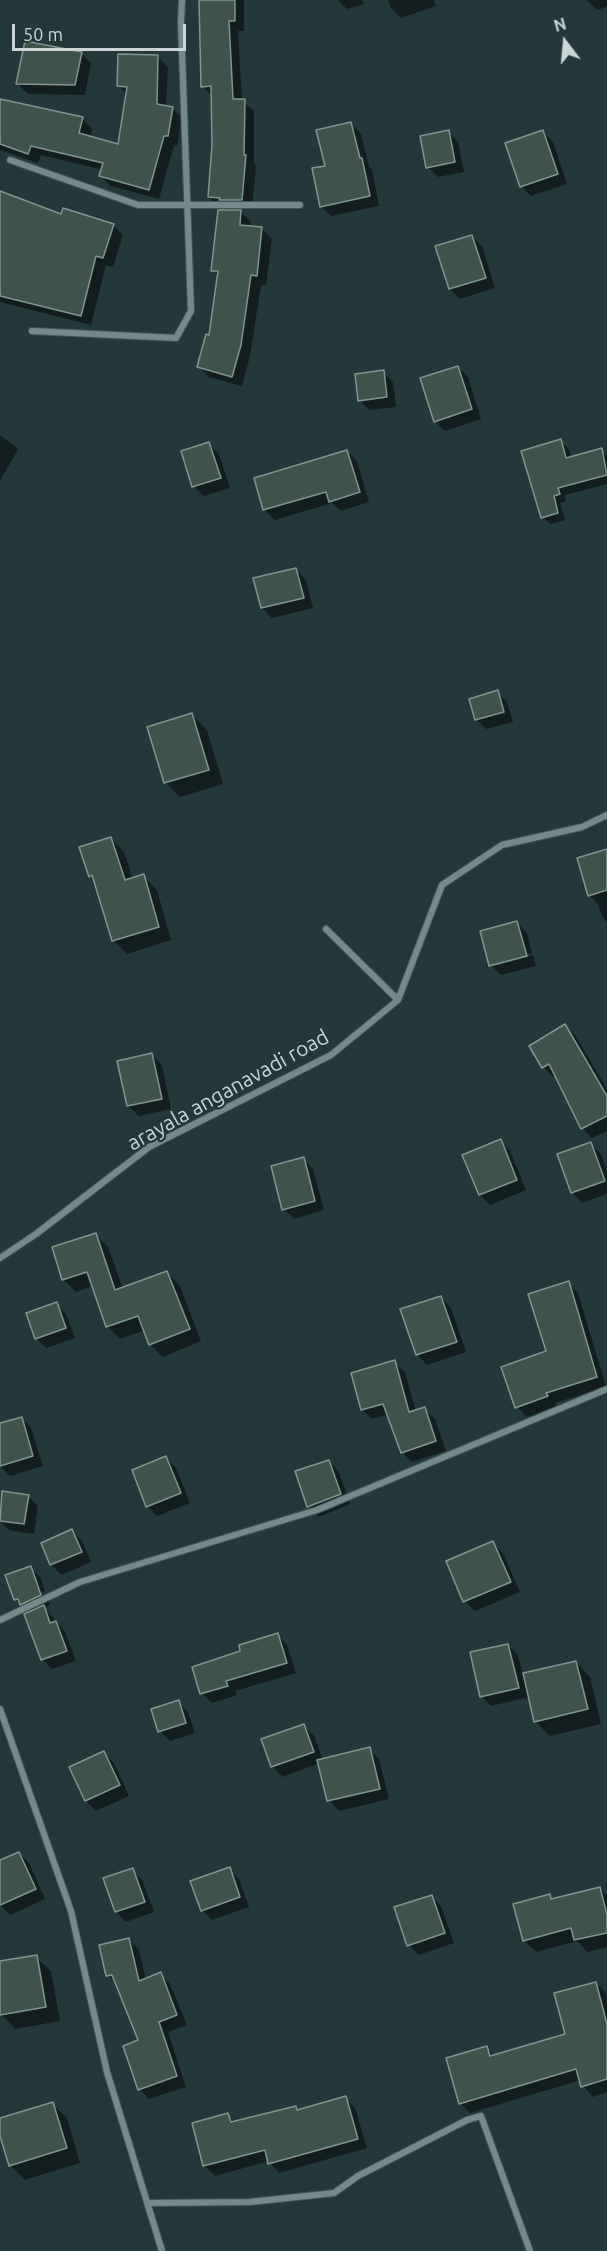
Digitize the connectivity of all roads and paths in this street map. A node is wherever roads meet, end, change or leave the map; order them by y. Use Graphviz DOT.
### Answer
graph roads {
  1 [pos="182,0"];
  2 [pos="10,160"];
  3 [pos="188,204"];
  4 [pos="300,204"];
  5 [pos="32,331"];
  6 [pos="607,814"];
  7 [pos="326,929"];
  8 [pos="398,1000"];
  9 [pos="0,1258"];
  10 [pos="607,1389"];
  11 [pos="0,1620"];
  12 [pos="0,1709"];
  13 [pos="148,2203"];
  14 [pos="162,2251"];
  15 [pos="530,2251"];
  1 -- 3 [label="street"];
  2 -- 3 [label="street"];
  3 -- 4 [label="street"];
  3 -- 5 [label="street"];
  6 -- 8 [label="street"];
  7 -- 8 [label="street"];
  8 -- 9 [label="street, arayala anganavadi road"];
  10 -- 11 [label="street"];
  12 -- 13 [label="street"];
  13 -- 14 [label="street"];
  13 -- 15 [label="street"];
}
